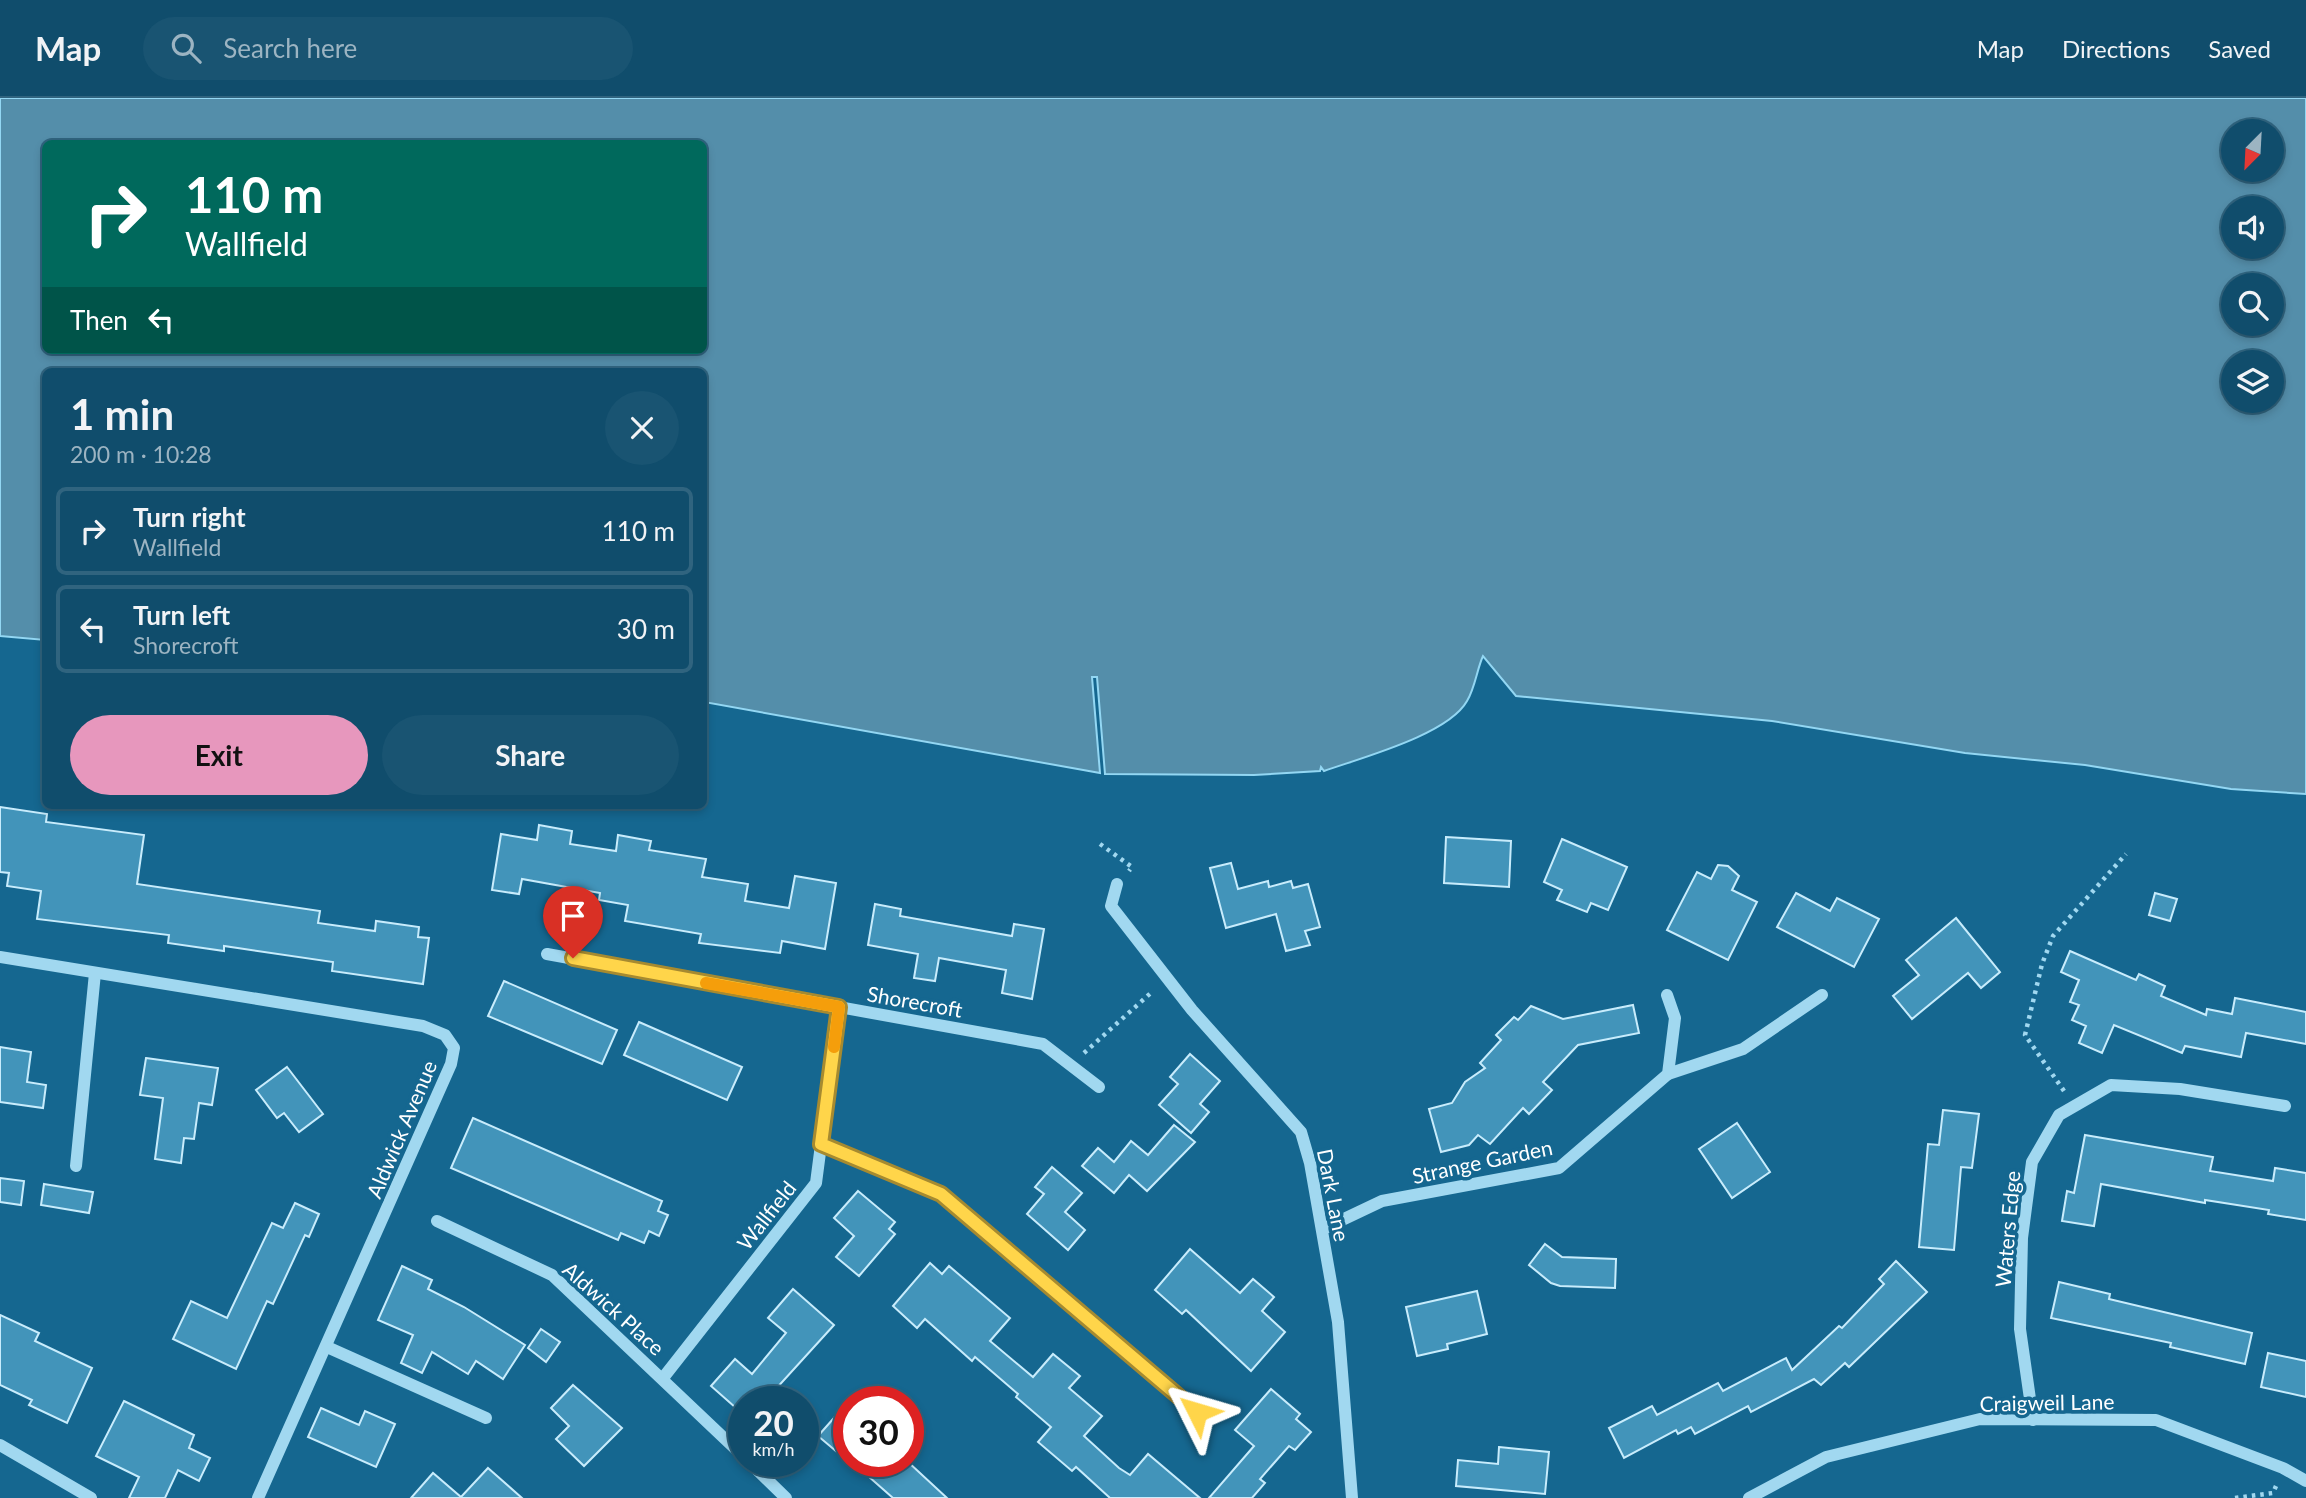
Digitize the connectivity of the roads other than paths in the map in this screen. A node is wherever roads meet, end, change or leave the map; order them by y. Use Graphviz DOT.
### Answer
graph roads {
  1 [pos="1117,884"];
  2 [pos="547,954"];
  3 [pos="0,957"];
  4 [pos="95,973"];
  5 [pos="1667,995"];
  6 [pos="1822,995"];
  7 [pos="839,1007"];
  8 [pos="1668,1074"];
  9 [pos="1098,1087"];
  10 [pos="2285,1106"];
  11 [pos="821,1144"];
  12 [pos="76,1166"];
  13 [pos="437,1221"];
  14 [pos="1322,1228"];
  15 [pos="327,1347"];
  16 [pos="663,1378"];
  17 [pos="1197,1412"];
  18 [pos="486,1418"];
  19 [pos="2033,1420"];
  20 [pos="728,1441"];
  21 [pos="0,1445"];
  22 [pos="764,1477"];
  23 [pos="2306,1481"];
  24 [pos="91,1498"];
  25 [pos="258,1498"];
  26 [pos="786,1498"];
  27 [pos="1352,1498"];
  28 [pos="1749,1498"];
  1 -- 14 [label="street, Dark Lane"];
  2 -- 7 [label="street, Shorecroft"];
  3 -- 4 [label="street, Aldwick Avenue"];
  4 -- 12 [label="street"];
  4 -- 15 [label="street, Aldwick Avenue"];
  5 -- 8 [label="street"];
  6 -- 8 [label="street"];
  7 -- 9 [label="street, Shorecroft"];
  7 -- 11 [label="street, Wallfield"];
  8 -- 14 [label="street, Strange Garden"];
  10 -- 19 [label="street, Waters Edge"];
  11 -- 16 [label="street, Wallfield"];
  11 -- 17 [label="street"];
  13 -- 16 [label="street, Aldwick Place"];
  14 -- 27 [label="street, Dark Lane"];
  15 -- 18 [label="street"];
  15 -- 25 [label="street, Aldwick Avenue"];
  16 -- 20 [label="street, Aldwick Place"];
  19 -- 23 [label="street, Craigweil Lane"];
  19 -- 28 [label="street, Craigweil Lane"];
  21 -- 24 [label="street"];
  22 -- 26 [label="street"];
}
